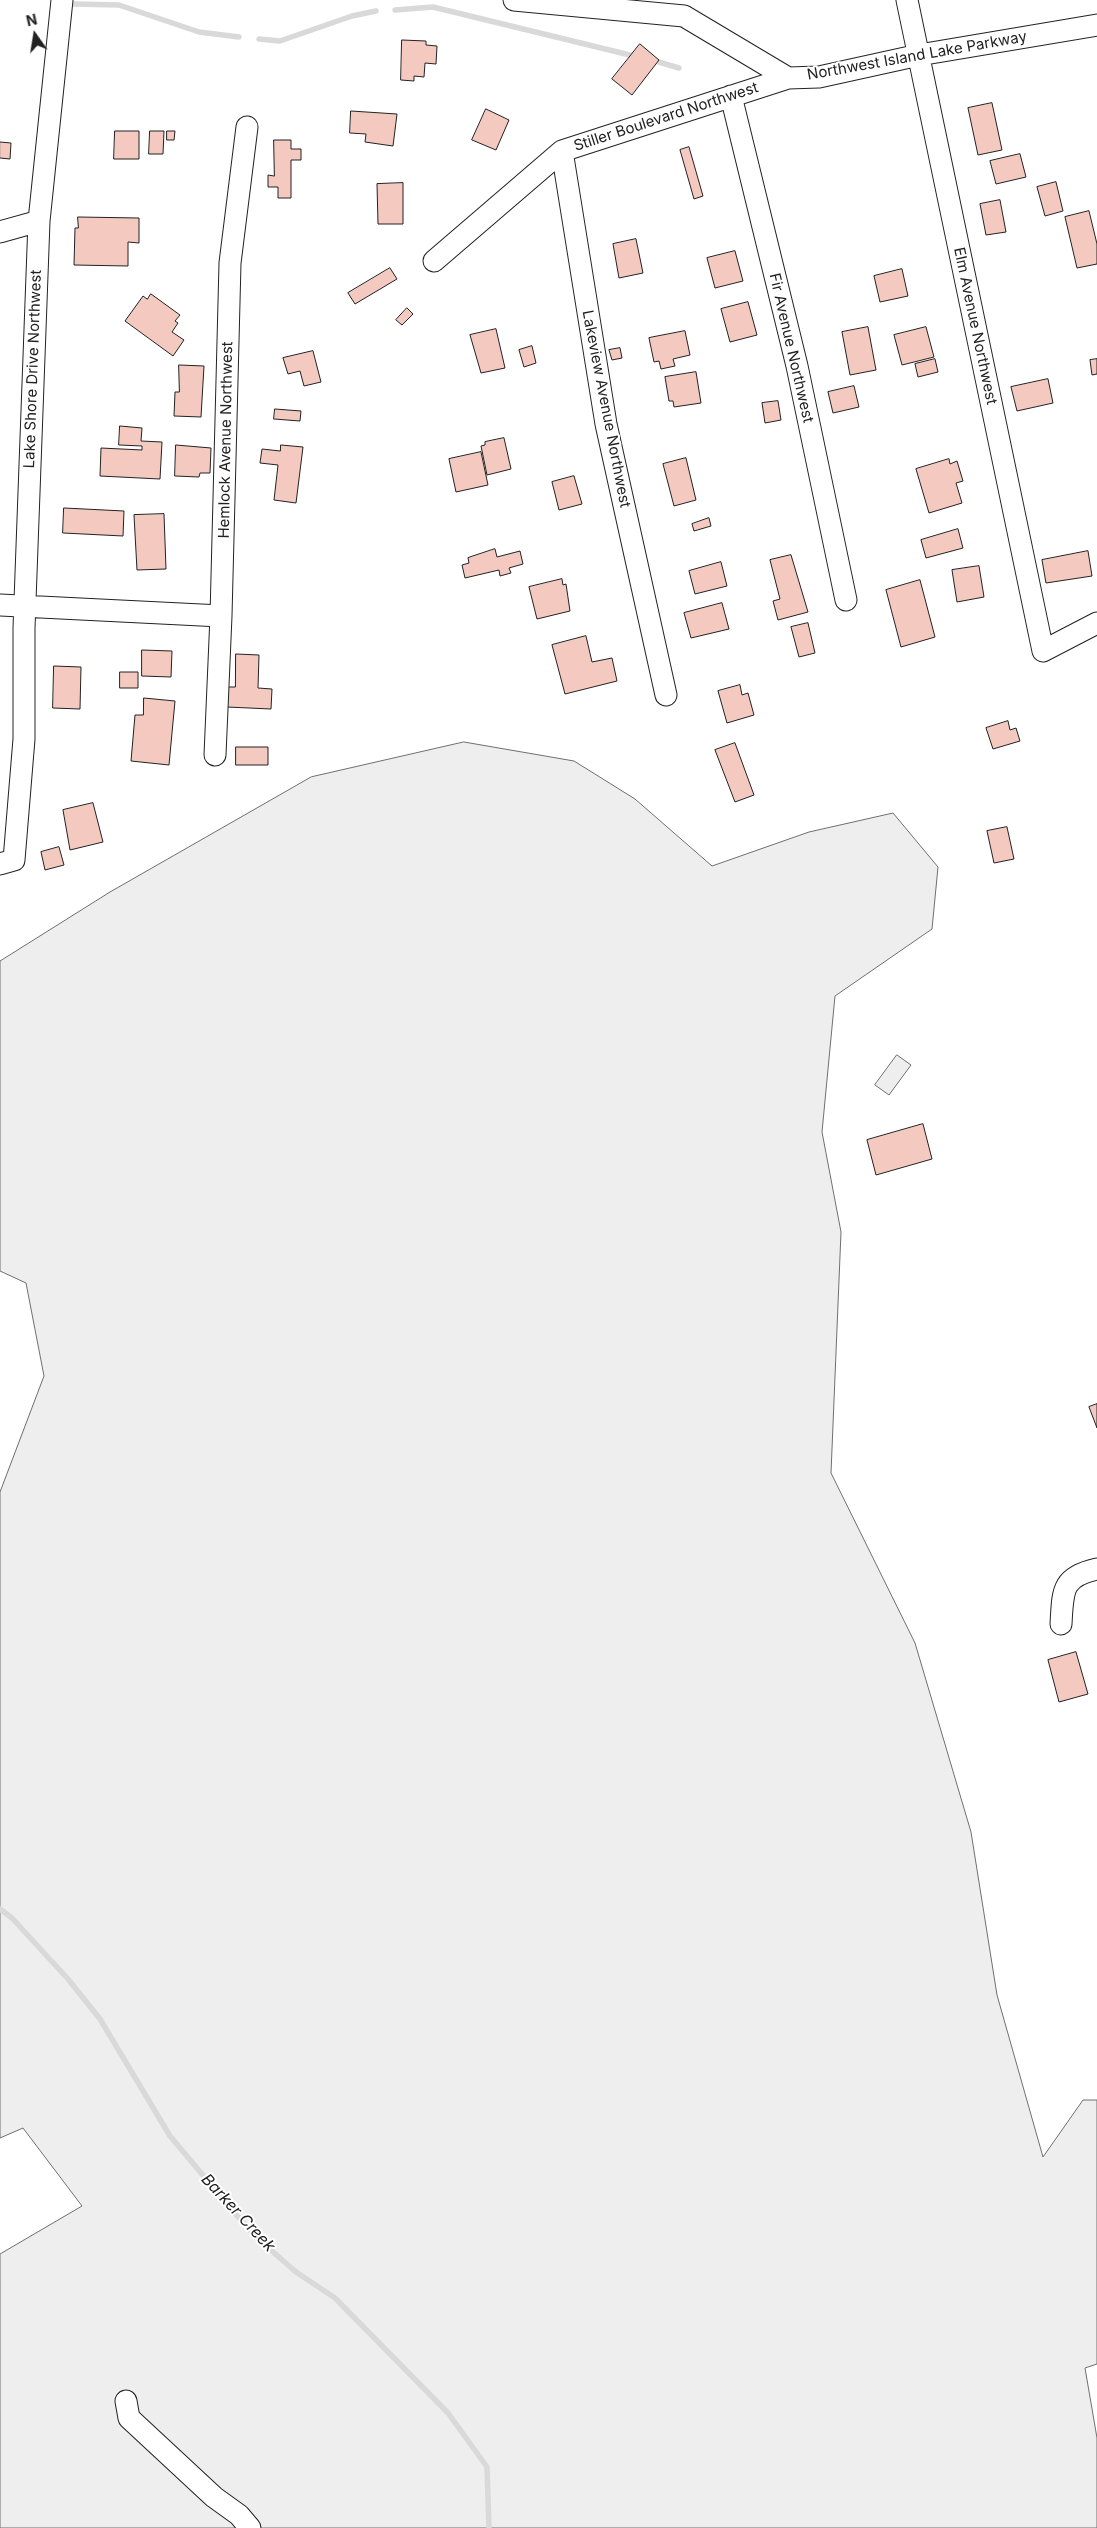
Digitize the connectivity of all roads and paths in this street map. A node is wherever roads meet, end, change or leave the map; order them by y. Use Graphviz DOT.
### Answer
graph roads {
  1 [pos="62,0"];
  2 [pos="514,0"];
  3 [pos="664,0"];
  4 [pos="907,0"];
  5 [pos="684,16"];
  6 [pos="1097,25"];
  7 [pos="919,55"];
  8 [pos="788,78"];
  9 [pos="732,96"];
  10 [pos="247,127"];
  11 [pos="562,151"];
  12 [pos="39,221"];
  13 [pos="0,232"];
  14 [pos="434,261"];
  15 [pos="846,600"];
  16 [pos="0,605"];
  17 [pos="25,605"];
  18 [pos="222,616"];
  19 [pos="1097,623"];
  20 [pos="666,695"];
  21 [pos="215,755"];
  22 [pos="0,864"];
  23 [pos="1097,1569"];
  24 [pos="1061,1624"];
  25 [pos="122,2411"];
  26 [pos="250,2528"];
  1 -- 12 [label="street, Lake Shore Drive Northwest"];
  2 -- 5 [label="street, Northwest Island Lake Parkway"];
  3 -- 5 [label="street"];
  4 -- 7 [label="street, Elm Avenue Northwest"];
  5 -- 8 [label="street, Northwest Island Lake Parkway"];
  6 -- 7 [label="street, Northwest Island Lake Parkway"];
  7 -- 8 [label="street, Northwest Island Lake Parkway"];
  7 -- 19 [label="street, Elm Avenue Northwest"];
  8 -- 9 [label="street, Stiller Boulevard Northwest"];
  9 -- 11 [label="street, Stiller Boulevard Northwest"];
  9 -- 15 [label="street, Fir Avenue Northwest"];
  10 -- 18 [label="street, Hemlock Avenue Northwest"];
  11 -- 14 [label="street, Stiller Boulevard Northwest"];
  11 -- 20 [label="street, Lakeview Avenue Northwest"];
  12 -- 13 [label="street"];
  12 -- 17 [label="street, Lake Shore Drive Northwest"];
  16 -- 17 [label="street"];
  17 -- 18 [label="street"];
  17 -- 22 [label="street, Lake Shore Drive Northwest"];
  18 -- 21 [label="street, Hemlock Avenue Northwest"];
  23 -- 24 [label="street"];
  25 -- 26 [label="street"];
}
